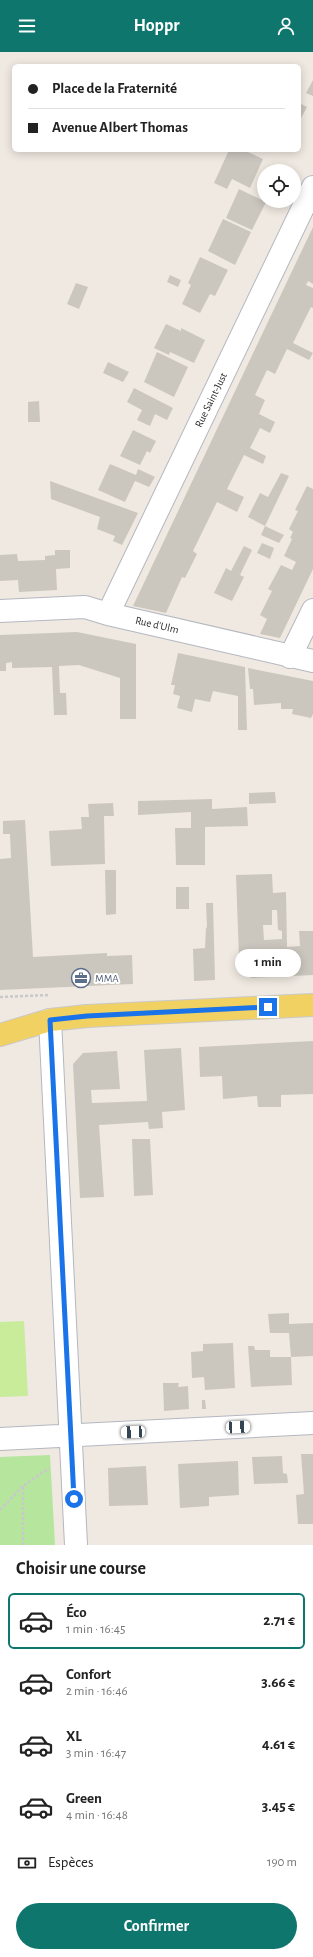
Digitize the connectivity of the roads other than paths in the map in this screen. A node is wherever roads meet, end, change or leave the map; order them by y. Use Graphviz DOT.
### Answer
graph roads {
  1 [pos="313,187"];
  2 [pos="313,610"];
  3 [pos="0,611"];
  4 [pos="108,614"];
  5 [pos="290,657"];
  6 [pos="313,662"];
  7 [pos="313,1005"];
  8 [pos="50,1020"];
  9 [pos="0,1035"];
  10 [pos="313,1423"];
  11 [pos="0,1439"];
  12 [pos="72,1444"];
  13 [pos="76,1545"];
  1 -- 4 [label="street, Rue Saint-Just"];
  2 -- 5 [label="street"];
  3 -- 4 [label="street, Rue d'Ulm"];
  4 -- 5 [label="street, Rue d'Ulm"];
  5 -- 6 [label="street, Rue d'Ulm"];
  7 -- 8 [label="main road"];
  8 -- 9 [label="main road"];
  8 -- 12 [label="street"];
  10 -- 12 [label="street"];
  11 -- 12 [label="street"];
  12 -- 13 [label="street"];
}
